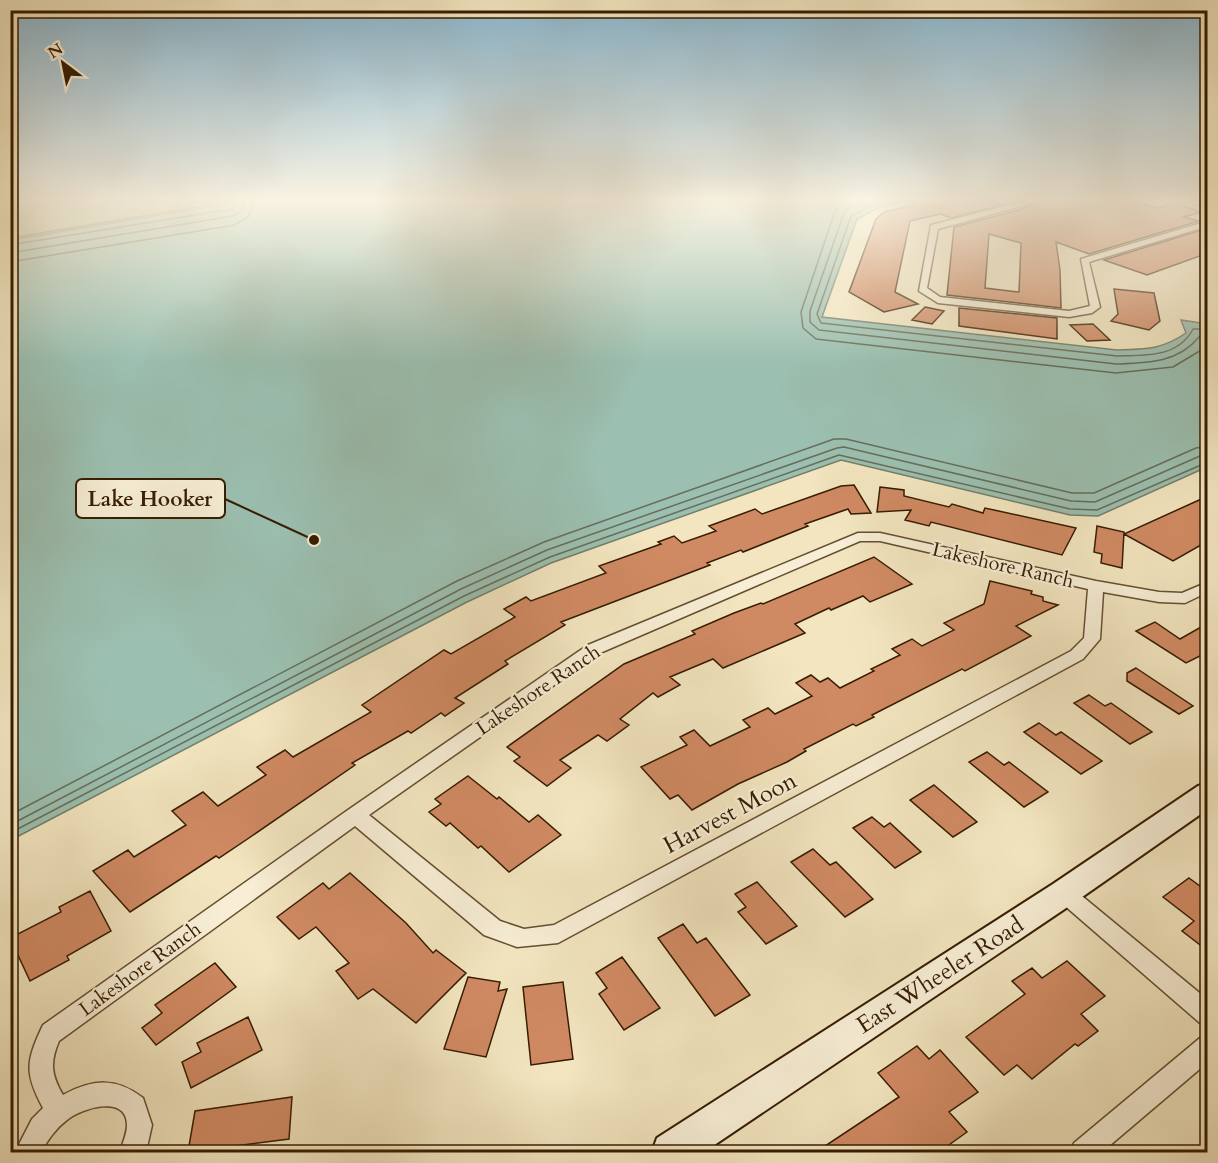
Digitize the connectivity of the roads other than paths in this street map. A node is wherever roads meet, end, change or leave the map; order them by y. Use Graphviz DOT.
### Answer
graph roads {
  1 [pos="929,254"];
  2 [pos="1106,254"];
  3 [pos="1096,586"];
  4 [pos="1208,586"];
  5 [pos="1208,794"];
  6 [pos="355,815"];
  7 [pos="1064,893"];
  8 [pos="1208,1015"];
  9 [pos="1208,1046"];
  10 [pos="58,1110"];
  11 [pos="28,1152"];
  12 [pos="133,1152"];
  13 [pos="671,1152"];
  14 [pos="1083,1152"];
  1 -- 2 [label="street"];
  3 -- 4 [label="street, Lakeshore Ranch"];
  3 -- 6 [label="street, Lakeshore Ranch"];
  3 -- 6 [label="street, Harvest Moon"];
  5 -- 7 [label="street, East Wheeler Road"];
  6 -- 10 [label="street, Lakeshore Ranch"];
  7 -- 8 [label="street"];
  7 -- 13 [label="street, East Wheeler Road"];
  9 -- 14 [label="street"];
  10 -- 11 [label="street"];
  10 -- 12 [label="street"];
}
